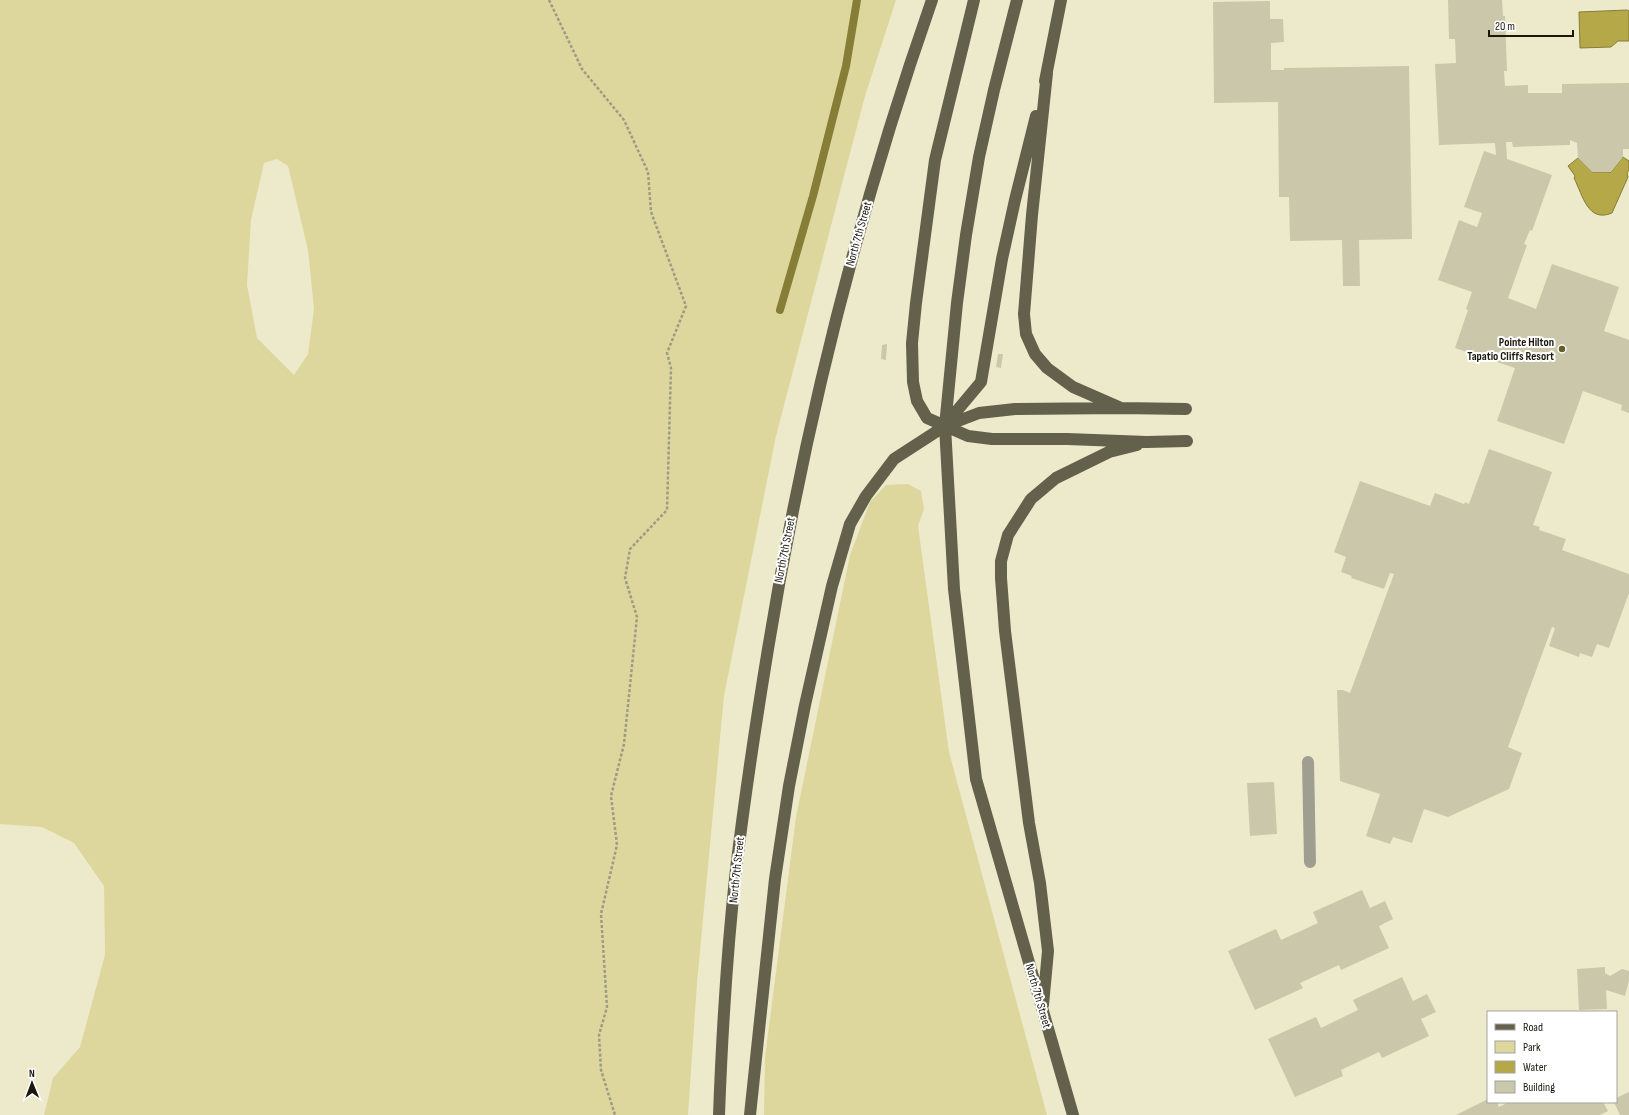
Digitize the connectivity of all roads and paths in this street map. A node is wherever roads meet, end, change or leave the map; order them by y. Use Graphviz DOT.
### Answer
graph roads {
  1 [pos="549,0"];
  2 [pos="932,0"];
  3 [pos="974,0"];
  4 [pos="1017,0"];
  5 [pos="1061,0"];
  6 [pos="1047,74"];
  7 [pos="1121,408"];
  8 [pos="1186,409"];
  9 [pos="945,426"];
  10 [pos="1187,441"];
  11 [pos="1146,442"];
  12 [pos="1308,762"];
  13 [pos="1310,862"];
  14 [pos="1042,1013"];
  15 [pos="615,1115"];
  16 [pos="719,1115"];
  17 [pos="750,1115"];
  18 [pos="1073,1115"];
  1 -- 15 [label="path"];
  2 -- 16 [label="main road, North 7th Street"];
  3 -- 9 [label="main road"];
  4 -- 9 [label="main road, North 7th Street"];
  5 -- 6 [label="main road"];
  6 -- 7 [label="main road"];
  6 -- 9 [label="main road"];
  7 -- 8 [label="main road"];
  7 -- 9 [label="main road"];
  9 -- 11 [label="main road"];
  9 -- 14 [label="main road, North 7th Street"];
  9 -- 17 [label="main road"];
  10 -- 11 [label="main road"];
  11 -- 14 [label="main road"];
  12 -- 13 [label="lane"];
  14 -- 18 [label="main road, North 7th Street"];
}
